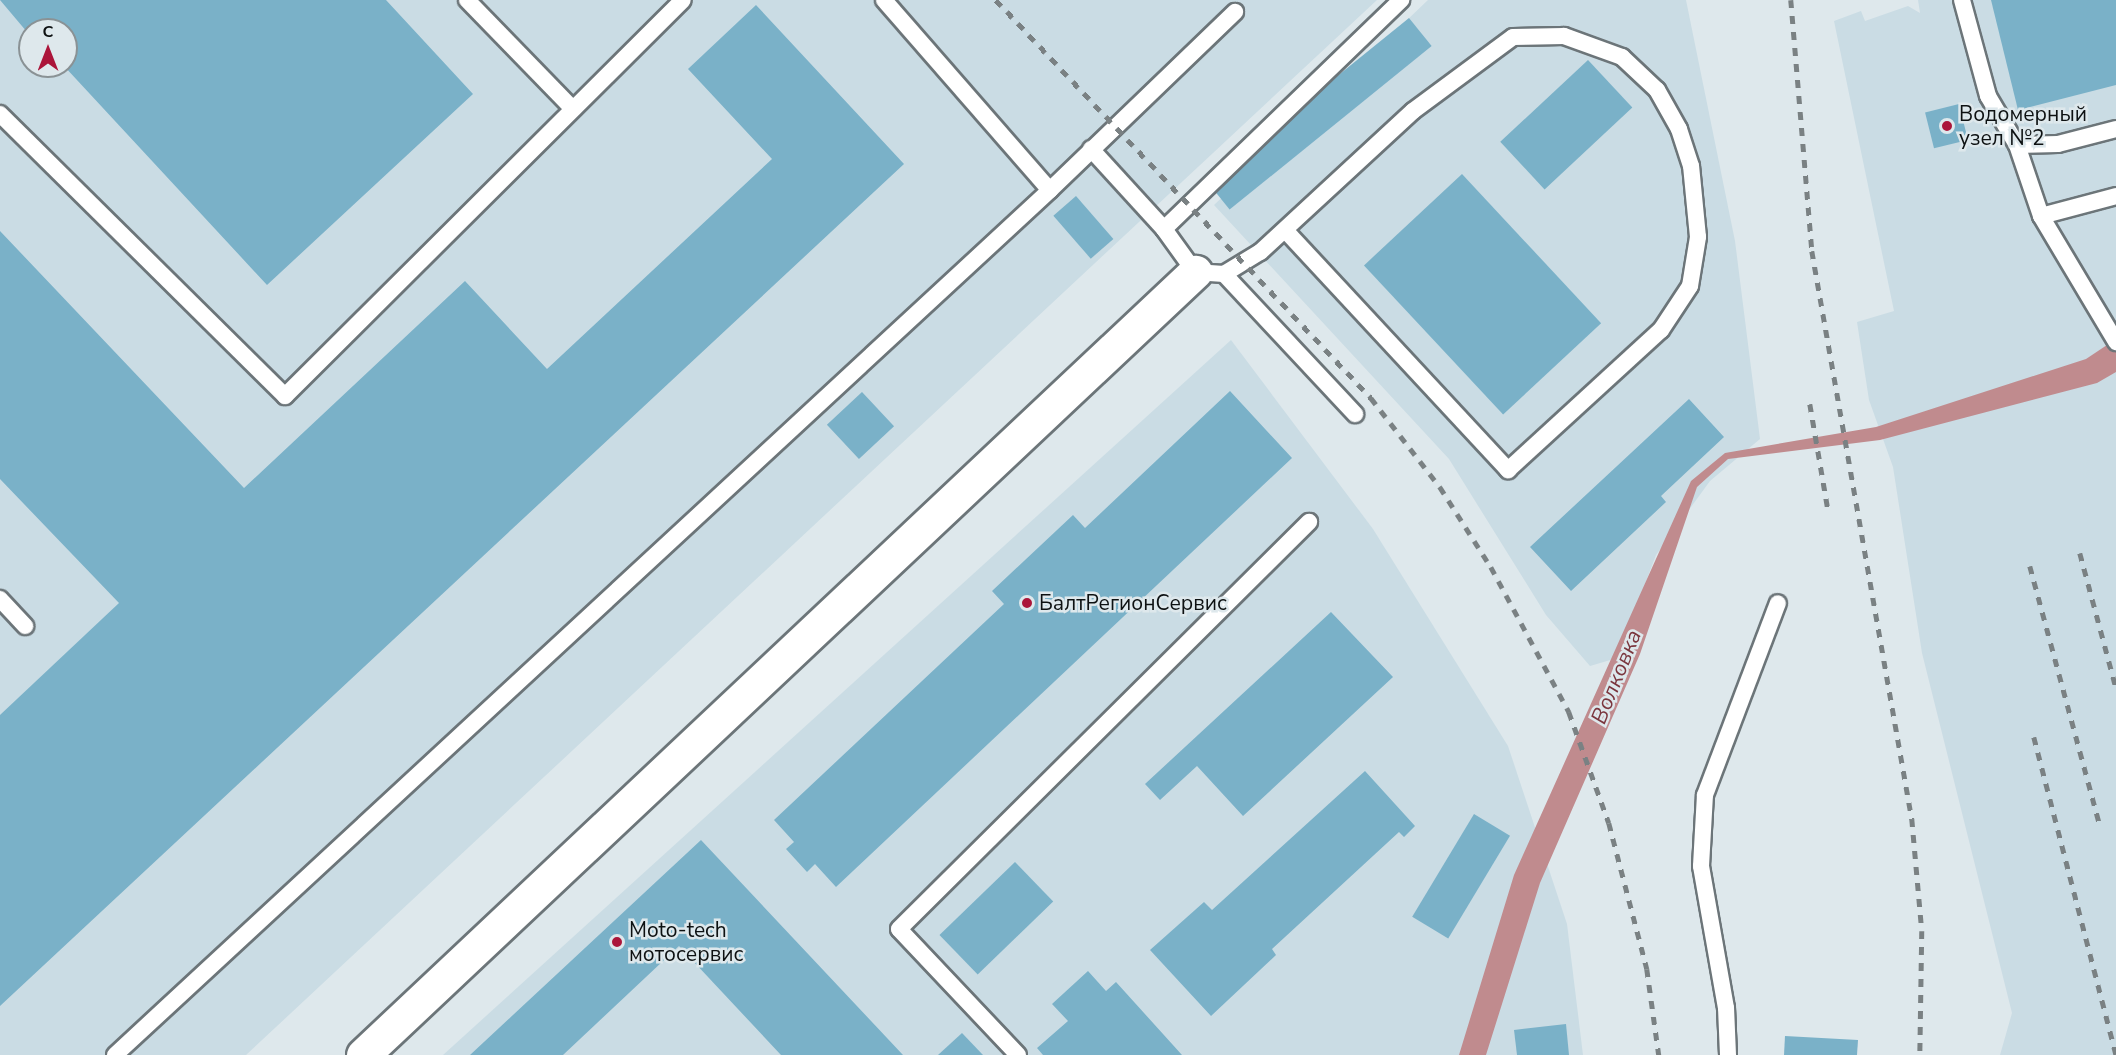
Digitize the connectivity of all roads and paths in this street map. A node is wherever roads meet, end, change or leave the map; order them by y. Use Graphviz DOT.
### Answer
graph roads {
  1 [pos="467,0"];
  2 [pos="682,0"];
  3 [pos="884,0"];
  4 [pos="1401,0"];
  5 [pos="1962,0"];
  6 [pos="1235,12"];
  7 [pos="573,109"];
  8 [pos="0,114"];
  9 [pos="2116,129"];
  10 [pos="2017,145"];
  11 [pos="1091,149"];
  12 [pos="1050,190"];
  13 [pos="2116,196"];
  14 [pos="2041,216"];
  15 [pos="1164,229"];
  16 [pos="1285,230"];
  17 [pos="1210,273"];
  18 [pos="2116,342"];
  19 [pos="1355,414"];
  20 [pos="1309,522"];
  21 [pos="0,599"];
  22 [pos="1778,603"];
  23 [pos="25,626"];
  24 [pos="375,1051"];
  25 [pos="114,1055"];
  26 [pos="1018,1055"];
  27 [pos="1728,1055"];
  1 -- 7 [label="lane"];
  2 -- 7 [label="lane"];
  3 -- 12 [label="lane"];
  4 -- 15 [label="lane"];
  5 -- 10 [label="lane"];
  6 -- 11 [label="lane"];
  7 -- 8 [label="lane"];
  9 -- 10 [label="lane"];
  10 -- 14 [label="lane"];
  11 -- 12 [label="lane"];
  11 -- 15 [label="lane"];
  12 -- 25 [label="lane"];
  13 -- 14 [label="lane"];
  14 -- 18 [label="lane"];
  15 -- 17 [label="lane"];
  16 -- 16 [label="lane"];
  16 -- 17 [label="lane"];
  17 -- 19 [label="lane"];
  17 -- 24 [label="street"];
  20 -- 26 [label="lane"];
  21 -- 23 [label="lane"];
  22 -- 27 [label="lane"];
}
